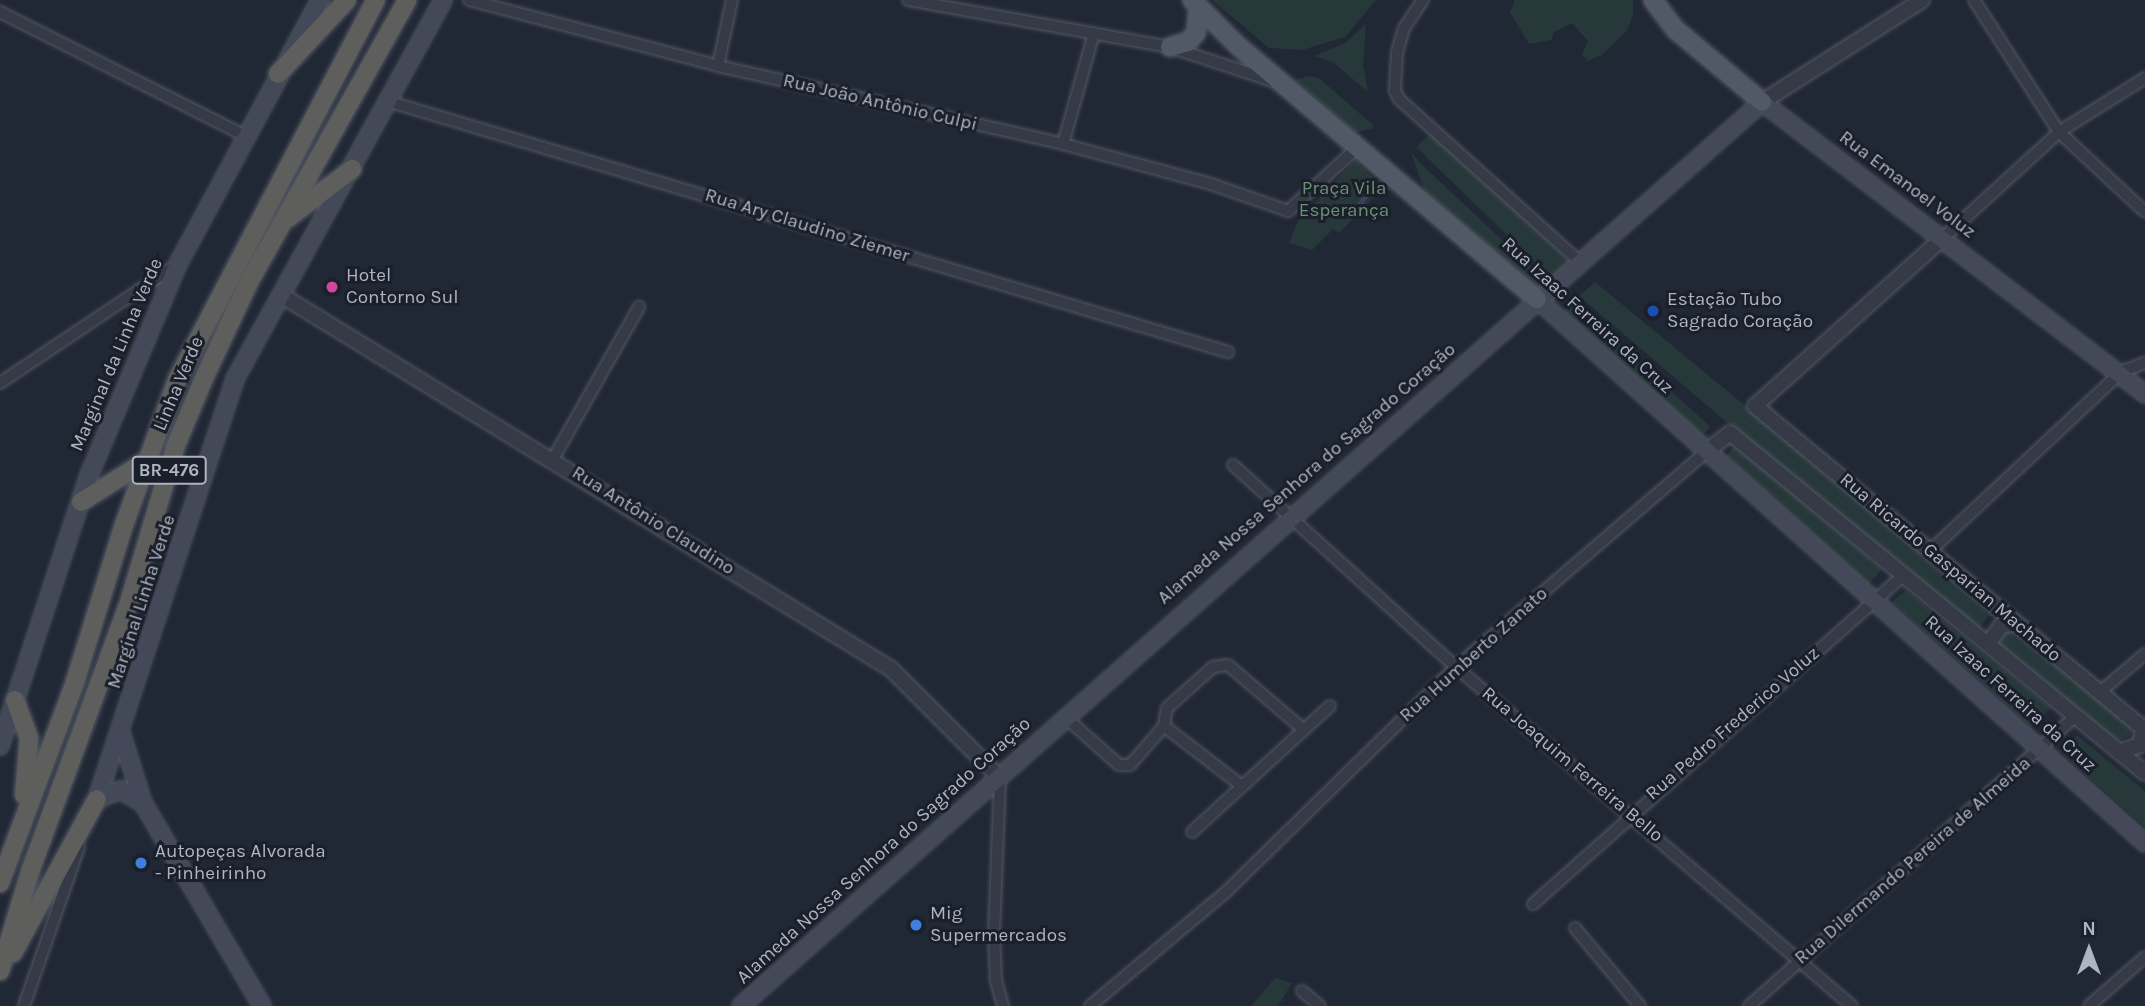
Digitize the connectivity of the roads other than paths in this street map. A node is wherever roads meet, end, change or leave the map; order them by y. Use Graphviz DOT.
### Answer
graph roads {
  1 [pos="320,0"];
  2 [pos="347,0"];
  3 [pos="376,0"];
  4 [pos="407,0"];
  5 [pos="443,0"];
  6 [pos="469,0"];
  7 [pos="732,0"];
  8 [pos="908,0"];
  9 [pos="1423,0"];
  10 [pos="1653,0"];
  11 [pos="1922,0"];
  12 [pos="1974,0"];
  13 [pos="1195,4"];
  14 [pos="0,12"];
  15 [pos="1094,33"];
  16 [pos="1170,47"];
  17 [pos="718,66"];
  18 [pos="278,74"];
  19 [pos="2145,78"];
  20 [pos="1287,86"];
  21 [pos="387,101"];
  22 [pos="1762,102"];
  23 [pos="2059,132"];
  24 [pos="245,136"];
  25 [pos="1063,145"];
  26 [pos="1359,146"];
  27 [pos="352,169"];
  28 [pos="2145,212"];
  29 [pos="282,222"];
  30 [pos="1943,238"];
  31 [pos="1580,262"];
  32 [pos="178,264"];
  33 [pos="281,295"];
  34 [pos="1537,299"];
  35 [pos="639,307"];
  36 [pos="1228,352"];
  37 [pos="2145,363"];
  38 [pos="2121,372"];
  39 [pos="0,383"];
  40 [pos="2145,394"];
  41 [pos="1730,433"];
  42 [pos="1707,451"];
  43 [pos="553,459"];
  44 [pos="146,461"];
  45 [pos="1233,465"];
  46 [pos="81,502"];
  47 [pos="1290,517"];
  48 [pos="1930,551"];
  49 [pos="1904,575"];
  50 [pos="1873,600"];
  51 [pos="2018,624"];
  52 [pos="1988,644"];
  53 [pos="2145,654"];
  54 [pos="1456,667"];
  55 [pos="2099,692"];
  56 [pos="15,700"];
  57 [pos="1330,706"];
  58 [pos="2076,716"];
  59 [pos="1065,717"];
  60 [pos="1164,726"];
  61 [pos="2144,729"];
  62 [pos="1304,730"];
  63 [pos="121,733"];
  64 [pos="0,746"];
  65 [pos="2040,749"];
  66 [pos="2119,752"];
  67 [pos="2145,773"];
  68 [pos="1000,778"];
  69 [pos="1242,786"];
  70 [pos="97,799"];
  71 [pos="144,803"];
  72 [pos="1632,813"];
  73 [pos="1192,832"];
  74 [pos="2145,843"];
  75 [pos="12,848"];
  76 [pos="0,883"];
  77 [pos="1533,904"];
  78 [pos="1576,928"];
  79 [pos="2145,957"];
  80 [pos="1800,961"];
  81 [pos="0,971"];
  82 [pos="0,978"];
  83 [pos="1302,991"];
  84 [pos="24,1006"];
  85 [pos="262,1006"];
  86 [pos="741,1006"];
  87 [pos="1003,1006"];
  88 [pos="1090,1006"];
  89 [pos="1320,1006"];
  90 [pos="1640,1006"];
  91 [pos="1749,1006"];
  92 [pos="1852,1006"];
  93 [pos="2089,1006"];
  1 -- 18 [label="main road, Marginal da Linha Verde"];
  2 -- 18 [label="highway"];
  3 -- 44 [label="highway, Linha Verde / BR-476"];
  4 -- 29 [label="highway, Linha Verde / BR-476"];
  5 -- 21 [label="main road, Marginal Linha Verde"];
  6 -- 17 [label="street, Rua João Antônio Culpi"];
  7 -- 17 [label="street"];
  8 -- 15 [label="street, Rua Izaac Ferreira da Cruz"];
  9 -- 31 [label="street"];
  10 -- 22 [label="main road, Rua Emanoel Voluz"];
  11 -- 22 [label="street, Alameda Nossa Senhora do Sagrado Coração"];
  12 -- 23 [label="street"];
  13 -- 16 [label="main road"];
  13 -- 20 [label="main road"];
  14 -- 24 [label="street"];
  15 -- 16 [label="street, Rua Izaac Ferreira da Cruz"];
  15 -- 25 [label="street"];
  16 -- 20 [label="street, Rua Izaac Ferreira da Cruz"];
  17 -- 25 [label="street, Rua João Antônio Culpi"];
  18 -- 24 [label="main road, Marginal da Linha Verde"];
  19 -- 23 [label="street"];
  20 -- 26 [label="main road, Rua Izaac Ferreira da Cruz"];
  21 -- 27 [label="main road, Marginal Linha Verde"];
  21 -- 36 [label="street, Rua Ary Claudino Ziemer"];
  22 -- 30 [label="main road, Rua Emanoel Voluz"];
  22 -- 31 [label="main road, Alameda Nossa Senhora do Sagrado Coração"];
  23 -- 28 [label="street"];
  23 -- 30 [label="street"];
  24 -- 32 [label="main road, Marginal da Linha Verde"];
  25 -- 26 [label="street, Rua João Antônio Culpi"];
  26 -- 34 [label="main road, Rua Izaac Ferreira da Cruz"];
  27 -- 29 [label="highway"];
  27 -- 33 [label="main road, Marginal Linha Verde"];
  29 -- 81 [label="highway, Linha Verde / BR-476"];
  30 -- 38 [label="main road, Rua Emanoel Voluz"];
  30 -- 48 [label="street, Rua Ricardo Gasparian Machado"];
  31 -- 34 [label="main road, Alameda Nossa Senhora do Sagrado Coração"];
  32 -- 39 [label="street"];
  32 -- 46 [label="main road, Marginal da Linha Verde"];
  33 -- 43 [label="street, Rua Antônio Claudino"];
  33 -- 63 [label="main road, Marginal Linha Verde"];
  34 -- 42 [label="main road, Rua Izaac Ferreira da Cruz"];
  34 -- 47 [label="main road, Alameda Nossa Senhora do Sagrado Coração"];
  35 -- 43 [label="street"];
  37 -- 38 [label="street"];
  38 -- 40 [label="main road, Rua Emanoel Voluz"];
  38 -- 48 [label="street"];
  41 -- 42 [label="street, Rua Humberto Zanato"];
  41 -- 49 [label="street, Rua Ricardo Gasparian Machado"];
  42 -- 50 [label="main road, Rua Izaac Ferreira da Cruz"];
  42 -- 54 [label="street, Rua Humberto Zanato"];
  43 -- 68 [label="street, Rua Antônio Claudino"];
  44 -- 46 [label="highway"];
  44 -- 75 [label="highway, Linha Verde / BR-476"];
  45 -- 47 [label="street, Rua Joaquim Ferreira Bello"];
  46 -- 56 [label="main road, Marginal da Linha Verde"];
  47 -- 54 [label="street, Rua Joaquim Ferreira Bello"];
  47 -- 59 [label="main road, Alameda Nossa Senhora do Sagrado Coração"];
  48 -- 51 [label="street, Rua Ricardo Gasparian Machado"];
  49 -- 50 [label="street, Rua Pedro Frederico Voluz"];
  49 -- 52 [label="street, Rua Ricardo Gasparian Machado"];
  50 -- 65 [label="main road, Rua Izaac Ferreira da Cruz"];
  50 -- 72 [label="street, Rua Pedro Frederico Voluz"];
  51 -- 52 [label="street"];
  51 -- 55 [label="street, Rua Ricardo Gasparian Machado"];
  52 -- 58 [label="street, Rua Ricardo Gasparian Machado"];
  53 -- 55 [label="street"];
  54 -- 72 [label="street, Rua Joaquim Ferreira Bello"];
  54 -- 88 [label="street, Rua Humberto Zanato"];
  55 -- 61 [label="street, Rua Ricardo Gasparian Machado"];
  56 -- 64 [label="main road, Marginal da Linha Verde"];
  56 -- 75 [label="highway"];
  57 -- 62 [label="street"];
  58 -- 65 [label="street, Rua Dilermando Pereira de Almeida"];
  58 -- 66 [label="street, Rua Ricardo Gasparian Machado"];
  59 -- 60 [label="street"];
  59 -- 68 [label="main road, Alameda Nossa Senhora do Sagrado Coração"];
  60 -- 62 [label="street"];
  60 -- 69 [label="street"];
  61 -- 66 [label="street"];
  62 -- 69 [label="street"];
  63 -- 70 [label="main road, Marginal Linha Verde"];
  63 -- 71 [label="main road"];
  65 -- 74 [label="main road, Rua Izaac Ferreira da Cruz"];
  65 -- 80 [label="street, Rua Dilermando Pereira de Almeida"];
  66 -- 67 [label="street, Rua Ricardo Gasparian Machado"];
  68 -- 86 [label="main road, Alameda Nossa Senhora do Sagrado Coração"];
  68 -- 87 [label="street"];
  69 -- 73 [label="street"];
  70 -- 71 [label="main road"];
  70 -- 82 [label="highway"];
  70 -- 84 [label="street, Marginal Linha Verde"];
  71 -- 85 [label="main road"];
  72 -- 77 [label="street, Rua Pedro Frederico Voluz"];
  72 -- 80 [label="street, Rua Joaquim Ferreira Bello"];
  75 -- 76 [label="highway, Linha Verde / BR-476"];
  78 -- 90 [label="street"];
  79 -- 93 [label="street"];
  80 -- 91 [label="street, Rua Dilermando Pereira de Almeida"];
  80 -- 92 [label="street, Rua Joaquim Ferreira Bello"];
  83 -- 89 [label="street"];
}
